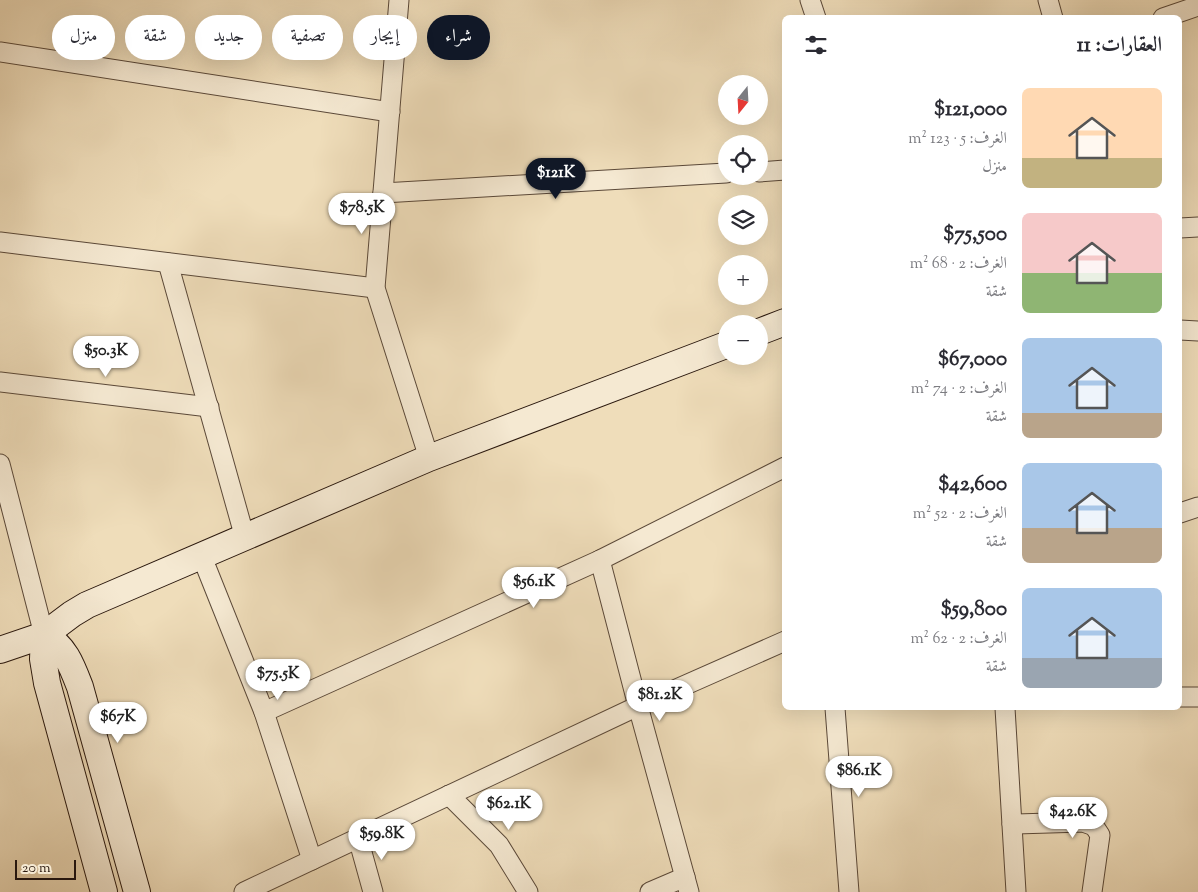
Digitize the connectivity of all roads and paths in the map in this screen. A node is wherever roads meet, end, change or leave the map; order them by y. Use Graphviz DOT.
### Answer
graph roads {
  1 [pos="400,0"];
  2 [pos="810,0"];
  3 [pos="1198,6"];
  4 [pos="815,15"];
  5 [pos="1172,15"];
  6 [pos="0,52"];
  7 [pos="390,112"];
  8 [pos="782,170"];
  9 [pos="768,171"];
  10 [pos="718,173"];
  11 [pos="383,193"];
  12 [pos="1198,227"];
  13 [pos="1182,228"];
  14 [pos="0,242"];
  15 [pos="168,262"];
  16 [pos="375,288"];
  17 [pos="782,323"];
  18 [pos="768,329"];
  19 [pos="1182,330"];
  20 [pos="1198,331"];
  21 [pos="718,348"];
  22 [pos="0,382"];
  23 [pos="209,407"];
  24 [pos="429,458"];
  25 [pos="0,466"];
  26 [pos="782,469"];
  27 [pos="1198,507"];
  28 [pos="1182,512"];
  29 [pos="246,538"];
  30 [pos="202,557"];
  31 [pos="600,560"];
  32 [pos="44,635"];
  33 [pos="782,642"];
  34 [pos="0,650"];
  35 [pos="1182,697"];
  36 [pos="1198,697"];
  37 [pos="638,706"];
  38 [pos="835,710"];
  39 [pos="1005,710"];
  40 [pos="264,712"];
  41 [pos="449,795"];
  42 [pos="1012,824"];
  43 [pos="358,838"];
  44 [pos="312,860"];
  45 [pos="687,884"];
  46 [pos="272,886"];
  47 [pos="104,892"];
  48 [pos="137,892"];
  49 [pos="244,892"];
  50 [pos="372,892"];
  51 [pos="528,892"];
  52 [pos="650,892"];
  53 [pos="849,892"];
  54 [pos="1016,892"];
  55 [pos="1092,892"];
  1 -- 7 [label="street"];
  2 -- 4 [label="street"];
  3 -- 5 [label="street"];
  6 -- 7 [label="street"];
  7 -- 11 [label="street"];
  8 -- 9 [label="street"];
  10 -- 11 [label="street"];
  11 -- 16 [label="street"];
  12 -- 13 [label="street"];
  14 -- 15 [label="street"];
  15 -- 16 [label="street"];
  15 -- 23 [label="street"];
  16 -- 24 [label="street"];
  17 -- 18 [label="street"];
  19 -- 20 [label="street"];
  21 -- 24 [label="street"];
  22 -- 23 [label="street"];
  23 -- 29 [label="street"];
  24 -- 29 [label="street"];
  25 -- 32 [label="street"];
  26 -- 31 [label="street"];
  27 -- 28 [label="street"];
  29 -- 30 [label="street"];
  30 -- 32 [label="street"];
  30 -- 40 [label="street"];
  31 -- 37 [label="street"];
  31 -- 40 [label="street"];
  32 -- 34 [label="street"];
  32 -- 47 [label="street"];
  32 -- 48 [label="street"];
  33 -- 37 [label="street"];
  35 -- 36 [label="street"];
  37 -- 41 [label="street"];
  37 -- 45 [label="street"];
  38 -- 53 [label="street"];
  39 -- 42 [label="street"];
  40 -- 44 [label="street"];
  41 -- 43 [label="street"];
  41 -- 51 [label="street"];
  42 -- 54 [label="street"];
  42 -- 55 [label="street"];
  43 -- 44 [label="street"];
  43 -- 50 [label="street"];
  44 -- 46 [label="street"];
  45 -- 52 [label="street"];
  46 -- 49 [label="street"];
}
